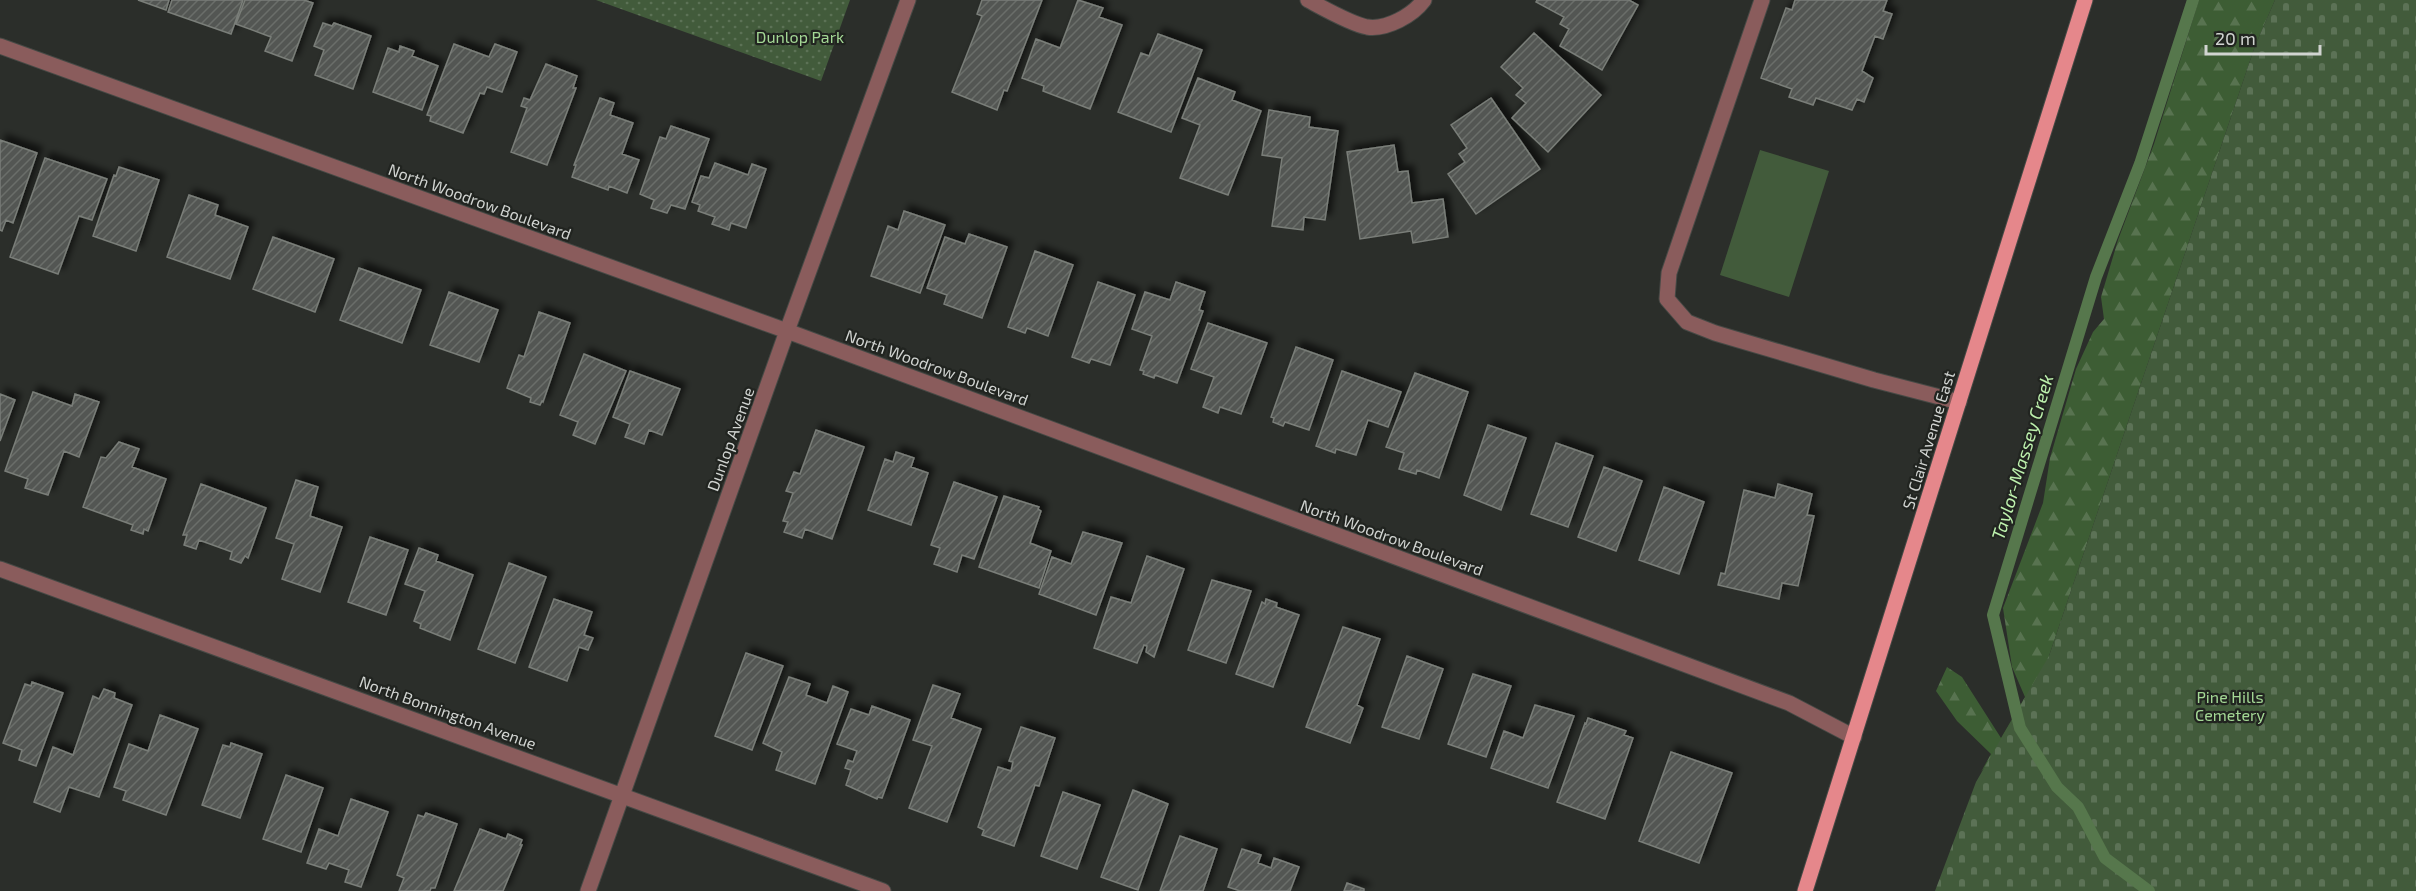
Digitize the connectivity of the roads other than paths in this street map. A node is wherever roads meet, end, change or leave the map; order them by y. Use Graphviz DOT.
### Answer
graph roads {
  1 [pos="908,0"];
  2 [pos="1308,0"];
  3 [pos="1424,0"];
  4 [pos="1762,0"];
  5 [pos="2085,0"];
  6 [pos="0,46"];
  7 [pos="788,331"];
  8 [pos="1959,402"];
  9 [pos="0,569"];
  10 [pos="1854,737"];
  11 [pos="622,794"];
  12 [pos="588,891"];
  13 [pos="883,891"];
  14 [pos="1805,891"];
  1 -- 7 [label="street, Dunlop Avenue"];
  2 -- 3 [label="street"];
  4 -- 8 [label="street"];
  5 -- 8 [label="main road, St Clair Avenue East"];
  6 -- 7 [label="street, North Woodrow Boulevard"];
  7 -- 10 [label="street, North Woodrow Boulevard"];
  7 -- 11 [label="street, Dunlop Avenue"];
  8 -- 10 [label="main road, St Clair Avenue East"];
  9 -- 11 [label="street, North Bonnington Avenue"];
  10 -- 14 [label="main road, St Clair Avenue East"];
  11 -- 12 [label="street, Dunlop Avenue"];
  11 -- 13 [label="street, North Bonnington Avenue"];
}
